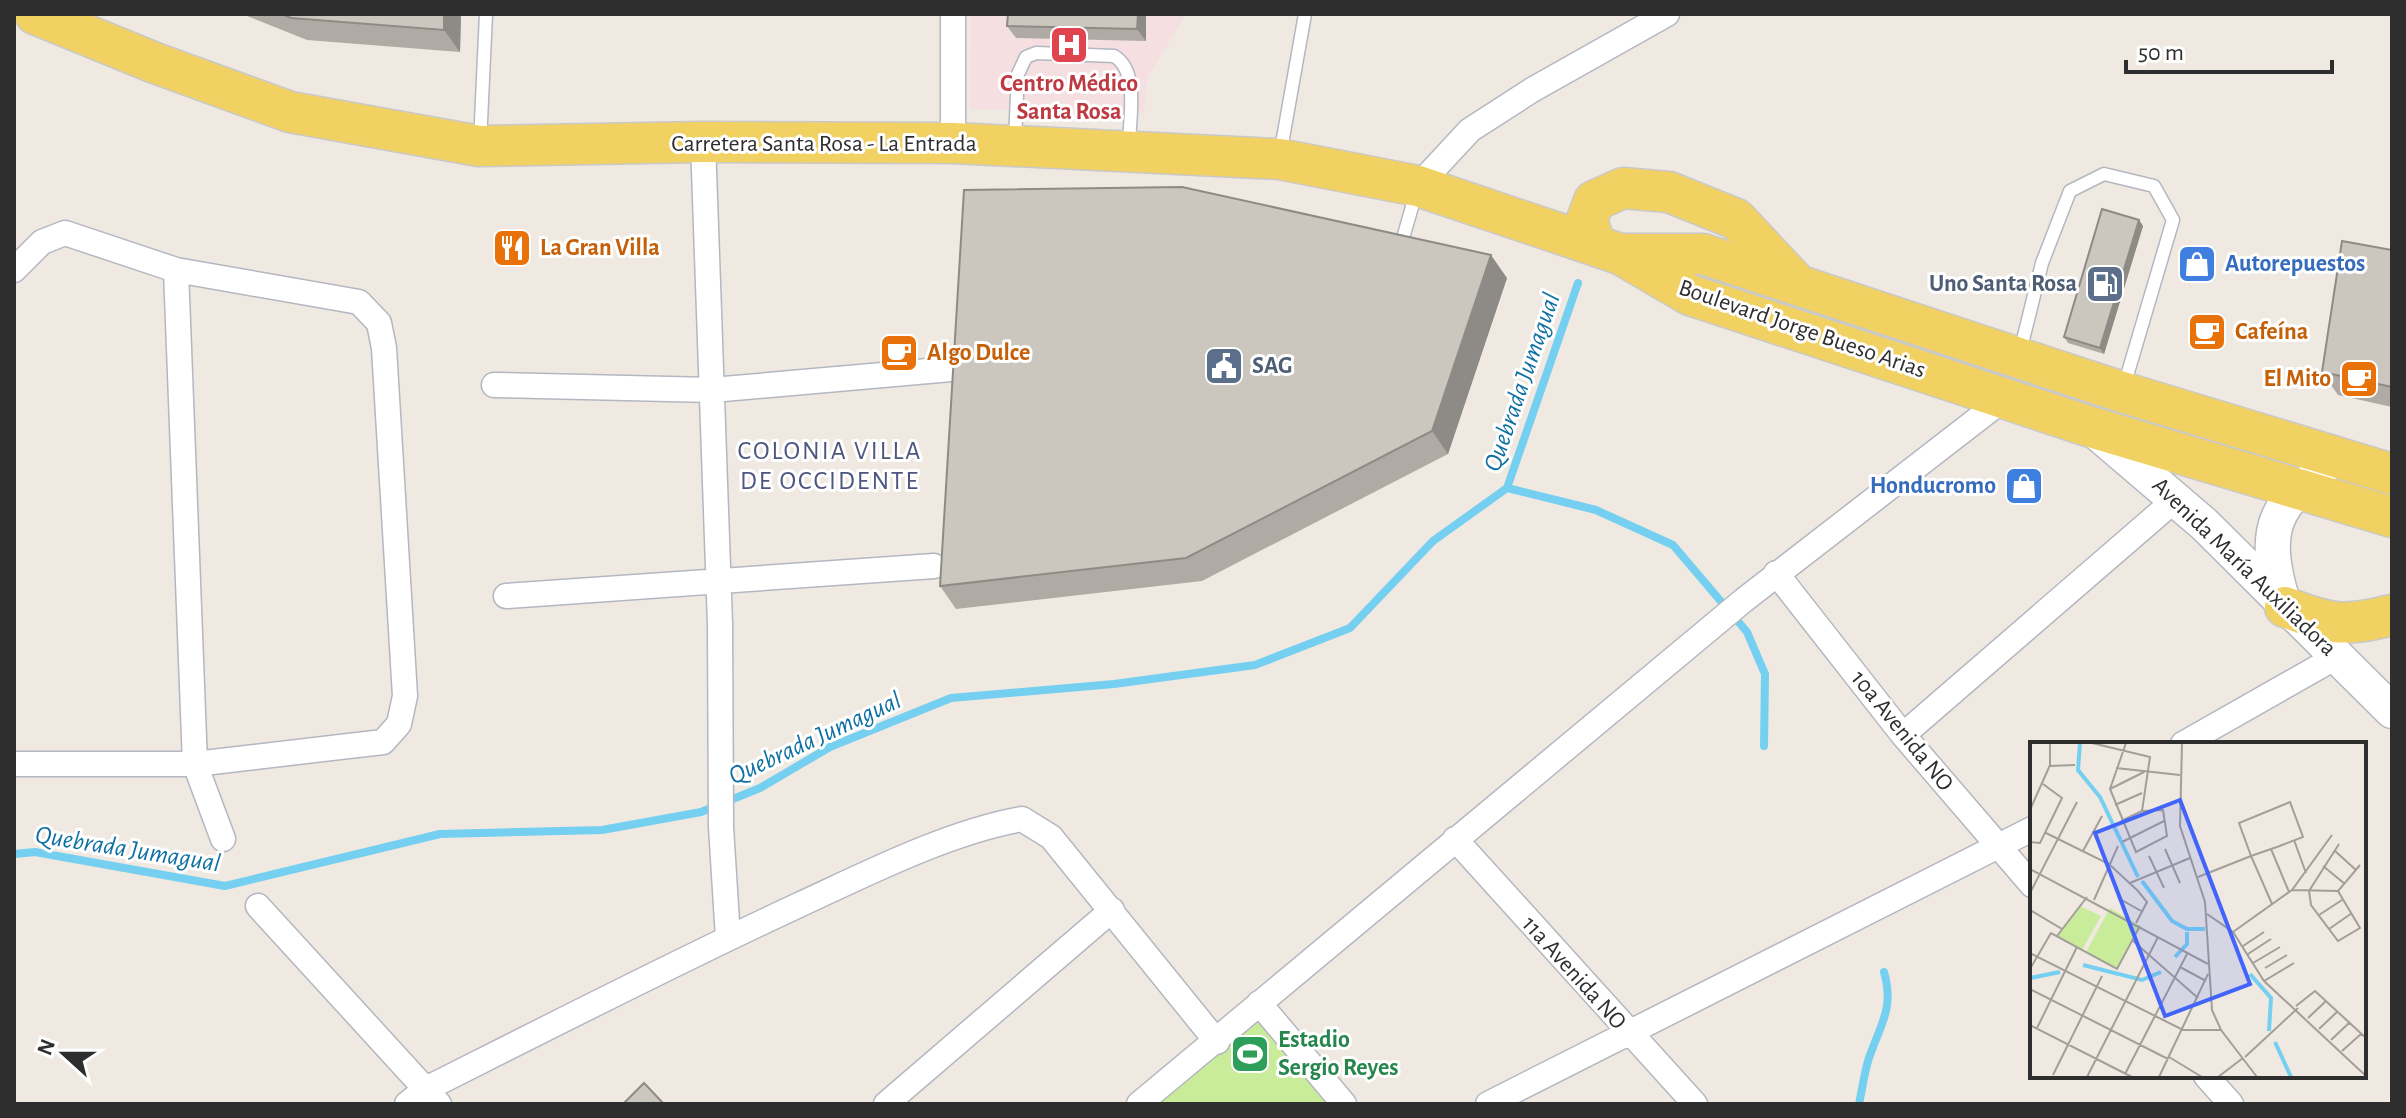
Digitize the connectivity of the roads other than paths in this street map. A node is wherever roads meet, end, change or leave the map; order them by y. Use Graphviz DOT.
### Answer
graph roads {
  1 [pos="35,14"];
  2 [pos="486,14"];
  3 [pos="953,14"];
  4 [pos="1305,14"];
  5 [pos="1667,14"];
  6 [pos="703,142"];
  7 [pos="953,143"];
  8 [pos="479,146"];
  9 [pos="1015,146"];
  10 [pos="1129,152"];
  11 [pos="1279,159"];
  12 [pos="1418,186"];
  13 [pos="1608,249"];
  14 [pos="14,270"];
  15 [pos="176,270"];
  16 [pos="1394,271"];
  17 [pos="1798,285"];
  18 [pos="2018,359"];
  19 [pos="951,369"];
  20 [pos="494,385"];
  21 [pos="712,390"];
  22 [pos="2122,392"];
  23 [pos="2005,398"];
  24 [pos="2091,427"];
  25 [pos="2354,465"];
  26 [pos="2392,474"];
  27 [pos="2297,488"];
  28 [pos="2176,499"];
  29 [pos="2392,517"];
  30 [pos="934,566"];
  31 [pos="1776,573"];
  32 [pos="717,583"];
  33 [pos="506,596"];
  34 [pos="2285,607"];
  35 [pos="2392,615"];
  36 [pos="2338,656"];
  37 [pos="2392,711"];
  38 [pos="1903,735"];
  39 [pos="2187,742"];
  40 [pos="14,764"];
  41 [pos="195,764"];
  42 [pos="2030,830"];
  43 [pos="223,839"];
  44 [pos="1455,839"];
  45 [pos="1999,848"];
  46 [pos="2030,883"];
  47 [pos="258,906"];
  48 [pos="1112,910"];
  49 [pos="728,938"];
  50 [pos="1259,1003"];
  51 [pos="1627,1032"];
  52 [pos="1217,1042"];
  53 [pos="2208,1078"];
  54 [pos="423,1099"];
  55 [pos="886,1104"];
  56 [pos="1139,1104"];
  57 [pos="1344,1104"];
  58 [pos="1488,1104"];
  59 [pos="1695,1104"];
  60 [pos="2231,1104"];
  1 -- 8 [label="main road, Carretera Santa Rosa - La Entrada"];
  2 -- 8 [label="lane"];
  3 -- 7 [label="street"];
  4 -- 11 [label="lane"];
  5 -- 12 [label="street"];
  6 -- 7 [label="main road, Carretera Santa Rosa - La Entrada"];
  6 -- 8 [label="main road, Carretera Santa Rosa - La Entrada"];
  6 -- 21 [label="street"];
  7 -- 9 [label="main road, Carretera Santa Rosa - La Entrada"];
  9 -- 10 [label="main road, Carretera Santa Rosa - La Entrada"];
  9 -- 10 [label="lane"];
  10 -- 11 [label="main road, Carretera Santa Rosa - La Entrada"];
  11 -- 12 [label="main road, Carretera Santa Rosa - La Entrada"];
  12 -- 13 [label="main road, Carretera Santa Rosa - La Entrada"];
  12 -- 16 [label="lane"];
  13 -- 17 [label="main road, Boulevard Jorge Bueso Arias"];
  13 -- 17 [label="main road"];
  13 -- 23 [label="main road, Boulevard Jorge Bueso Arias"];
  14 -- 15 [label="street"];
  15 -- 41 [label="street"];
  15 -- 41 [label="street"];
  17 -- 18 [label="main road, Boulevard Jorge Bueso Arias"];
  18 -- 22 [label="main road, Boulevard Jorge Bueso Arias"];
  18 -- 22 [label="lane"];
  19 -- 21 [label="street"];
  20 -- 21 [label="street"];
  21 -- 32 [label="street"];
  22 -- 25 [label="main road, Boulevard Jorge Bueso Arias"];
  23 -- 24 [label="main road, Boulevard Jorge Bueso Arias"];
  23 -- 31 [label="street"];
  24 -- 27 [label="main road, Boulevard Jorge Bueso Arias"];
  24 -- 28 [label="street, Avenida María Auxiliadora"];
  25 -- 26 [label="main road, Boulevard Jorge Bueso Arias"];
  25 -- 27 [label="street"];
  27 -- 29 [label="main road, Boulevard Jorge Bueso Arias"];
  27 -- 34 [label="street"];
  28 -- 34 [label="street, Avenida María Auxiliadora"];
  28 -- 38 [label="street"];
  30 -- 32 [label="street"];
  31 -- 38 [label="street, 10a Avenida NO"];
  31 -- 44 [label="street"];
  32 -- 33 [label="street"];
  32 -- 49 [label="street"];
  34 -- 35 [label="main road"];
  34 -- 36 [label="street, Avenida María Auxiliadora"];
  36 -- 37 [label="street, Avenida María Auxiliadora"];
  36 -- 39 [label="street"];
  38 -- 45 [label="street, 10a Avenida NO"];
  40 -- 41 [label="street"];
  41 -- 43 [label="street"];
  42 -- 45 [label="street"];
  44 -- 50 [label="street"];
  44 -- 51 [label="street, 11a Avenida NO"];
  45 -- 46 [label="street, 10a Avenida NO"];
  45 -- 51 [label="street"];
  47 -- 54 [label="street"];
  48 -- 49 [label="street"];
  48 -- 52 [label="street"];
  48 -- 55 [label="street"];
  49 -- 54 [label="street"];
  50 -- 52 [label="street"];
  50 -- 57 [label="street"];
  51 -- 58 [label="street"];
  51 -- 59 [label="street, 11a Avenida NO"];
  52 -- 56 [label="street"];
  53 -- 60 [label="street"];
}
